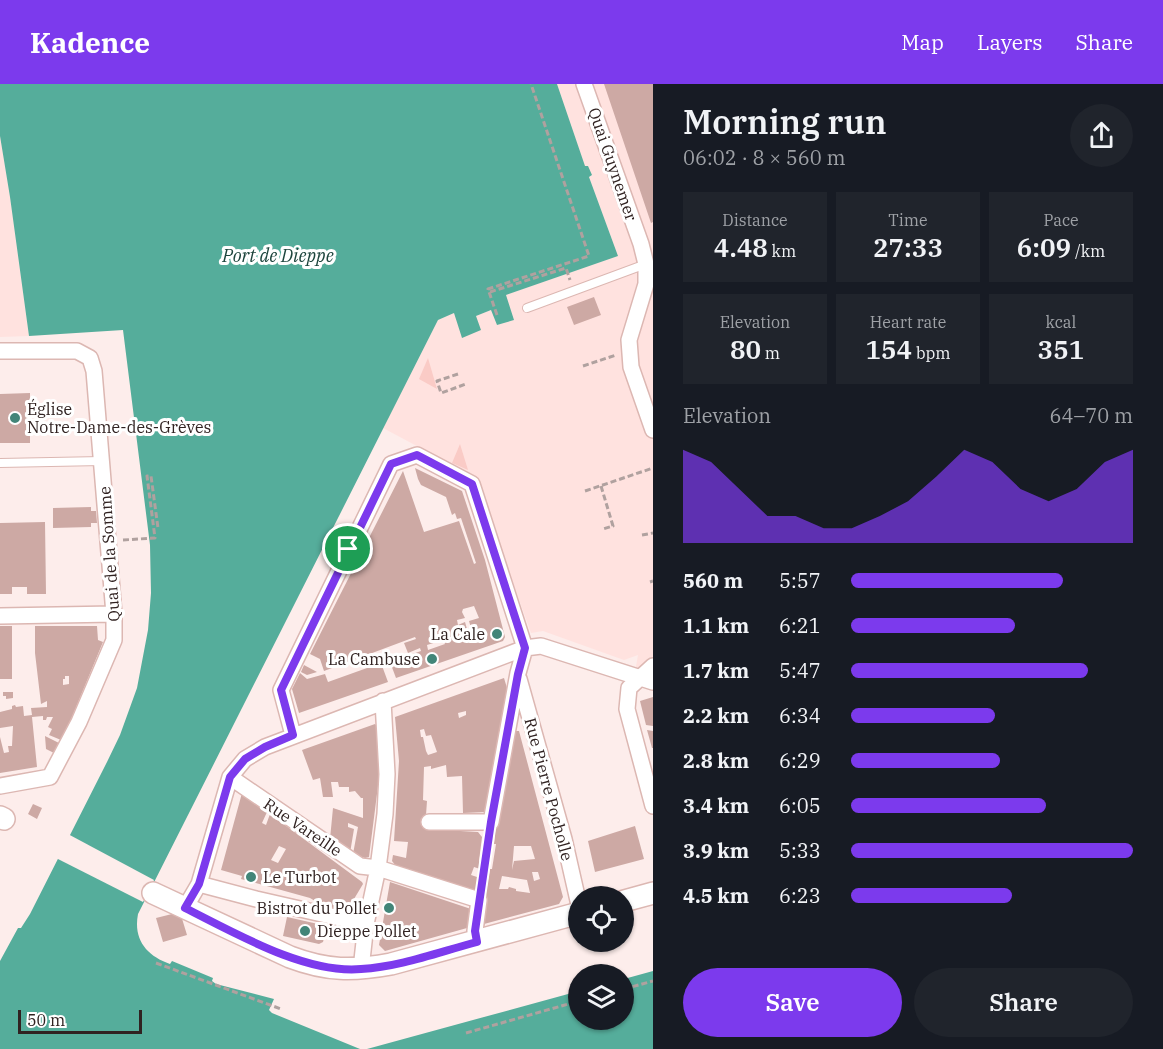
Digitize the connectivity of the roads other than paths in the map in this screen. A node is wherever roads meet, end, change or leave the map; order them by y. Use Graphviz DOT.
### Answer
graph roads {
  1 [pos="584,84"];
  2 [pos="646,264"];
  3 [pos="527,308"];
  4 [pos="0,351"];
  5 [pos="653,430"];
  6 [pos="102,460"];
  7 [pos="0,463"];
  8 [pos="114,614"];
  9 [pos="0,616"];
  10 [pos="525,648"];
  11 [pos="653,666"];
  12 [pos="518,674"];
  13 [pos="646,680"];
  14 [pos="384,701"];
  15 [pos="293,735"];
  16 [pos="230,777"];
  17 [pos="0,786"];
  18 [pos="653,806"];
  19 [pos="429,822"];
  20 [pos="491,822"];
  21 [pos="378,868"];
  22 [pos="199,884"];
  23 [pos="575,886"];
  24 [pos="153,893"];
  25 [pos="653,893"];
  26 [pos="634,898"];
  27 [pos="479,900"];
  28 [pos="185,908"];
  29 [pos="568,916"];
  30 [pos="366,924"];
  31 [pos="477,942"];
  32 [pos="361,969"];
  1 -- 2 [label="street, Quai Guynemer"];
  2 -- 3 [label="lane"];
  2 -- 5 [label="street, Quai Guynemer"];
  4 -- 6 [label="street, Quai de la Somme"];
  6 -- 7 [label="lane"];
  6 -- 8 [label="street, Quai de la Somme"];
  8 -- 9 [label="street"];
  8 -- 17 [label="street, Quai de la Somme"];
  10 -- 12 [label="street"];
  10 -- 13 [label="street"];
  10 -- 14 [label="street"];
  10 -- 15 [label="street"];
  11 -- 13 [label="street"];
  12 -- 20 [label="street"];
  12 -- 23 [label="street, Rue Pierre Pocholle"];
  13 -- 18 [label="street"];
  14 -- 15 [label="street"];
  14 -- 21 [label="street"];
  15 -- 16 [label="street"];
  16 -- 21 [label="street, Rue Vareille"];
  16 -- 22 [label="street"];
  19 -- 20 [label="street"];
  20 -- 27 [label="lane"];
  21 -- 27 [label="street, Rue Vareille"];
  21 -- 30 [label="street"];
  22 -- 28 [label="street"];
  22 -- 30 [label="street"];
  24 -- 28 [label="main road"];
  25 -- 26 [label="main road"];
  27 -- 31 [label="street"];
  28 -- 32 [label="main road"];
  29 -- 31 [label="main road"];
  30 -- 32 [label="street"];
  31 -- 32 [label="main road"];
}
